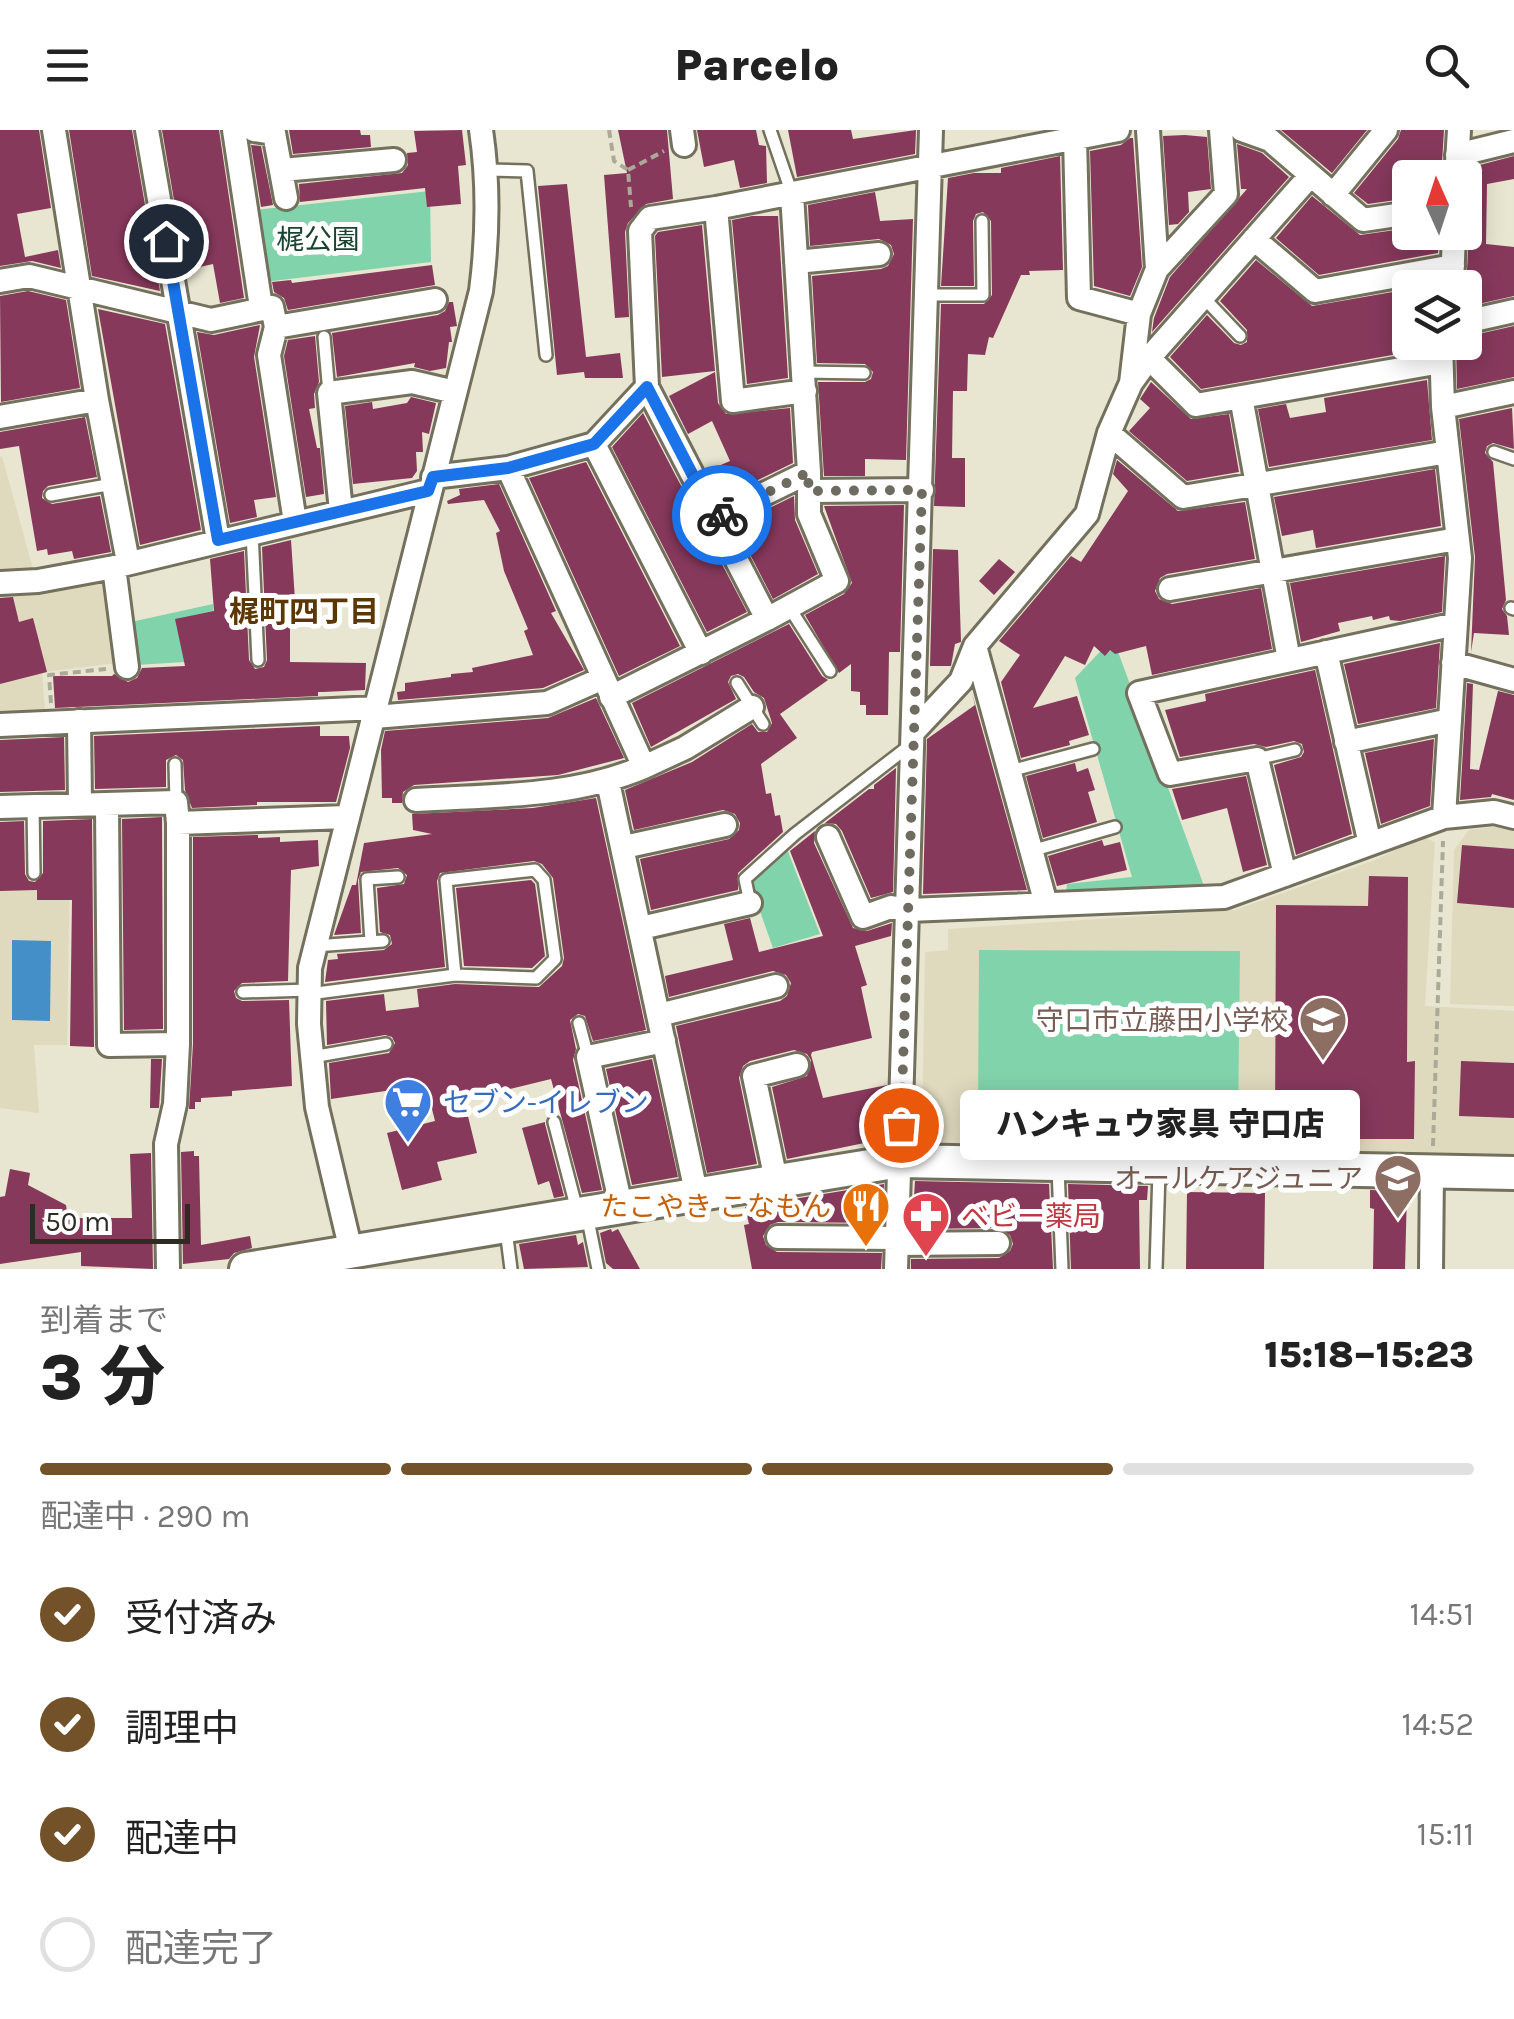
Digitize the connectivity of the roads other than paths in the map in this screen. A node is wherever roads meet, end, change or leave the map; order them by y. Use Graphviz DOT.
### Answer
graph roads {
  1 [pos="54,130"];
  2 [pos="147,130"];
  3 [pos="234,130"];
  4 [pos="256,130"];
  5 [pos="481,130"];
  6 [pos="770,130"];
  7 [pos="930,130"];
  8 [pos="1118,130"];
  9 [pos="1148,130"];
  10 [pos="1222,130"];
  11 [pos="1242,130"];
  12 [pos="1386,130"];
  13 [pos="1459,130"];
  14 [pos="1274,135"];
  15 [pos="1075,138"];
  16 [pos="1514,141"];
  17 [pos="394,160"];
  18 [pos="1456,160"];
  19 [pos="1470,160"];
  20 [pos="930,168"];
  21 [pos="282,170"];
  22 [pos="487,170"];
  23 [pos="1310,176"];
  24 [pos="792,194"];
  25 [pos="1333,195"];
  26 [pos="286,198"];
  27 [pos="716,208"];
  28 [pos="1392,215"];
  29 [pos="982,221"];
  30 [pos="1254,239"];
  31 [pos="878,254"];
  32 [pos="796,262"];
  33 [pos="1156,269"];
  34 [pos="0,280"];
  35 [pos="1392,283"];
  36 [pos="78,290"];
  37 [pos="928,295"];
  38 [pos="1203,297"];
  39 [pos="435,300"];
  40 [pos="261,307"];
  41 [pos="1514,312"];
  42 [pos="1139,314"];
  43 [pos="179,315"];
  44 [pos="1482,319"];
  45 [pos="276,327"];
  46 [pos="324,336"];
  47 [pos="1240,336"];
  48 [pos="546,356"];
  49 [pos="1148,358"];
  50 [pos="1405,360"];
  51 [pos="1441,360"];
  52 [pos="864,373"];
  53 [pos="804,382"];
  54 [pos="1131,383"];
  55 [pos="647,387"];
  56 [pos="454,392"];
  57 [pos="1514,392"];
  58 [pos="329,393"];
  59 [pos="1241,397"];
  60 [pos="97,400"];
  61 [pos="1442,407"];
  62 [pos="0,417"];
  63 [pos="1109,433"];
  64 [pos="594,444"];
  65 [pos="1448,452"];
  66 [pos="1494,452"];
  67 [pos="1514,459"];
  68 [pos="508,468"];
  69 [pos="809,481"];
  70 [pos="114,484"];
  71 [pos="430,484"];
  72 [pos="1257,485"];
  73 [pos="922,490"];
  74 [pos="51,495"];
  75 [pos="341,512"];
  76 [pos="715,518"];
  77 [pos="296,522"];
  78 [pos="252,532"];
  79 [pos="218,540"];
  80 [pos="1458,540"];
  81 [pos="121,564"];
  82 [pos="1274,571"];
  83 [pos="0,583"];
  84 [pos="1170,589"];
  85 [pos="789,607"];
  86 [pos="767,619"];
  87 [pos="1456,624"];
  88 [pos="975,646"];
  89 [pos="701,652"];
  90 [pos="1326,652"];
  91 [pos="258,660"];
  92 [pos="1288,660"];
  93 [pos="1453,663"];
  94 [pos="128,667"];
  95 [pos="830,671"];
  96 [pos="1514,680"];
  97 [pos="737,683"];
  98 [pos="606,688"];
  99 [pos="375,712"];
  100 [pos="758,716"];
  101 [pos="1450,720"];
  102 [pos="79,721"];
  103 [pos="0,726"];
  104 [pos="915,736"];
  105 [pos="1346,742"];
  106 [pos="1093,749"];
  107 [pos="1295,750"];
  108 [pos="1257,759"];
  109 [pos="175,764"];
  110 [pos="644,767"];
  111 [pos="1009,771"];
  112 [pos="608,782"];
  113 [pos="416,800"];
  114 [pos="80,803"];
  115 [pos="32,805"];
  116 [pos="107,806"];
  117 [pos="0,807"];
  118 [pos="177,812"];
  119 [pos="348,817"];
  120 [pos="1444,817"];
  121 [pos="1514,817"];
  122 [pos="725,825"];
  123 [pos="1115,827"];
  124 [pos="828,837"];
  125 [pos="1370,844"];
  126 [pos="624,847"];
  127 [pos="1031,851"];
  128 [pos="34,873"];
  129 [pos="1285,875"];
  130 [pos="398,877"];
  131 [pos="750,903"];
  132 [pos="1046,904"];
  133 [pos="908,910"];
  134 [pos="641,928"];
  135 [pos="315,946"];
  136 [pos="455,975"];
  137 [pos="776,986"];
  138 [pos="244,992"];
  139 [pos="309,992"];
  140 [pos="659,1015"];
  141 [pos="579,1023"];
  142 [pos="664,1040"];
  143 [pos="178,1044"];
  144 [pos="386,1044"];
  145 [pos="312,1057"];
  146 [pos="588,1057"];
  147 [pos="797,1065"];
  148 [pos="554,1122"];
  149 [pos="900,1161"];
  150 [pos="1058,1164"];
  151 [pos="1159,1166"];
  152 [pos="1432,1171"];
  153 [pos="1514,1173"];
  154 [pos="776,1180"];
  155 [pos="696,1192"];
  156 [pos="621,1206"];
  157 [pos="582,1212"];
  158 [pos="505,1226"];
  159 [pos="778,1237"];
  160 [pos="897,1241"];
  161 [pos="998,1243"];
  162 [pos="366,1257"];
  163 [pos="168,1269"];
  164 [pos="246,1269"];
  165 [pos="511,1269"];
  166 [pos="598,1269"];
  167 [pos="896,1269"];
  168 [pos="1062,1269"];
  169 [pos="1156,1269"];
  170 [pos="1431,1269"];
  1 -- 36 [label="street"];
  2 -- 43 [label="street"];
  3 -- 40 [label="street"];
  4 -- 21 [label="street"];
  5 -- 22 [label="street"];
  6 -- 24 [label="lane"];
  7 -- 20 [label="street"];
  8 -- 15 [label="street"];
  9 -- 33 [label="street"];
  10 -- 33 [label="street"];
  11 -- 14 [label="street"];
  12 -- 25 [label="street"];
  13 -- 18 [label="street"];
  14 -- 23 [label="street"];
  15 -- 20 [label="street"];
  15 -- 42 [label="street"];
  16 -- 19 [label="street"];
  17 -- 21 [label="street"];
  20 -- 24 [label="street"];
  20 -- 37 [label="street"];
  21 -- 26 [label="street"];
  22 -- 48 [label="lane"];
  22 -- 56 [label="street"];
  23 -- 25 [label="street"];
  23 -- 30 [label="street"];
  24 -- 27 [label="street"];
  24 -- 32 [label="street"];
  25 -- 28 [label="street"];
  27 -- 53 [label="street"];
  27 -- 55 [label="street"];
  29 -- 37 [label="lane"];
  30 -- 35 [label="street"];
  30 -- 38 [label="street"];
  31 -- 32 [label="street"];
  32 -- 53 [label="street"];
  33 -- 42 [label="street"];
  34 -- 36 [label="street"];
  36 -- 43 [label="street"];
  36 -- 60 [label="street"];
  37 -- 73 [label="street"];
  38 -- 47 [label="lane"];
  38 -- 49 [label="street"];
  39 -- 45 [label="street"];
  40 -- 43 [label="street"];
  40 -- 45 [label="street"];
  41 -- 44 [label="street"];
  42 -- 54 [label="street"];
  43 -- 79 [label="street"];
  45 -- 77 [label="street"];
  46 -- 58 [label="lane"];
  49 -- 54 [label="street"];
  49 -- 59 [label="street"];
  50 -- 59 [label="street"];
  51 -- 61 [label="street"];
  52 -- 53 [label="lane"];
  53 -- 69 [label="street"];
  54 -- 63 [label="street"];
  55 -- 64 [label="street"];
  55 -- 76 [label="street"];
  56 -- 58 [label="street"];
  56 -- 71 [label="street"];
  57 -- 61 [label="street"];
  58 -- 75 [label="street"];
  59 -- 72 [label="street"];
  60 -- 62 [label="street"];
  60 -- 70 [label="street"];
  61 -- 65 [label="street"];
  63 -- 72 [label="street"];
  63 -- 88 [label="street"];
  64 -- 68 [label="street"];
  64 -- 89 [label="street"];
  65 -- 72 [label="street"];
  65 -- 80 [label="street"];
  66 -- 67 [label="lane"];
  68 -- 71 [label="street"];
  68 -- 98 [label="street"];
  69 -- 73 [label="street"];
  69 -- 76 [label="street"];
  69 -- 85 [label="street"];
  70 -- 74 [label="lane"];
  70 -- 81 [label="street"];
  71 -- 75 [label="street"];
  71 -- 99 [label="street"];
  72 -- 82 [label="street"];
  73 -- 104 [label="street"];
  75 -- 77 [label="street"];
  76 -- 86 [label="street"];
  77 -- 78 [label="street"];
  78 -- 79 [label="street"];
  78 -- 91 [label="lane"];
  79 -- 81 [label="street"];
  80 -- 82 [label="street"];
  80 -- 87 [label="street"];
  81 -- 83 [label="street"];
  81 -- 94 [label="street"];
  82 -- 84 [label="street"];
  82 -- 92 [label="street"];
  85 -- 86 [label="street"];
  85 -- 95 [label="lane"];
  86 -- 89 [label="street"];
  87 -- 90 [label="street"];
  87 -- 93 [label="street"];
  88 -- 104 [label="street"];
  88 -- 111 [label="street"];
  89 -- 98 [label="street"];
  90 -- 92 [label="street"];
  90 -- 105 [label="street"];
  92 -- 108 [label="street"];
  93 -- 96 [label="street"];
  93 -- 101 [label="street"];
  97 -- 100 [label="lane"];
  98 -- 99 [label="street"];
  98 -- 110 [label="street"];
  99 -- 102 [label="street"];
  99 -- 119 [label="street"];
  100 -- 110 [label="street"];
  101 -- 105 [label="street"];
  101 -- 120 [label="street"];
  102 -- 103 [label="street"];
  102 -- 114 [label="street"];
  104 -- 131 [label="lane"];
  104 -- 133 [label="street"];
  105 -- 125 [label="street"];
  106 -- 111 [label="lane"];
  107 -- 108 [label="lane"];
  108 -- 129 [label="street"];
  109 -- 118 [label="lane"];
  110 -- 112 [label="street"];
  111 -- 127 [label="street"];
  112 -- 113 [label="street"];
  112 -- 126 [label="street"];
  114 -- 115 [label="street"];
  114 -- 116 [label="street"];
  115 -- 117 [label="street"];
  115 -- 128 [label="lane"];
  116 -- 118 [label="street"];
  116 -- 143 [label="street"];
  118 -- 119 [label="street"];
  118 -- 143 [label="street"];
  119 -- 135 [label="street"];
  120 -- 121 [label="street"];
  120 -- 125 [label="street"];
  122 -- 126 [label="street"];
  123 -- 127 [label="lane"];
  124 -- 133 [label="street"];
  125 -- 129 [label="street"];
  126 -- 134 [label="street"];
  127 -- 132 [label="street"];
  129 -- 132 [label="street"];
  130 -- 135 [label="lane"];
  131 -- 134 [label="street"];
  132 -- 133 [label="street"];
  133 -- 149 [label="street"];
  134 -- 140 [label="street"];
  135 -- 139 [label="street"];
  136 -- 136 [label="lane"];
  136 -- 139 [label="lane"];
  137 -- 140 [label="street"];
  138 -- 139 [label="lane"];
  139 -- 145 [label="street"];
  140 -- 142 [label="street"];
  141 -- 146 [label="lane"];
  142 -- 146 [label="street"];
  142 -- 155 [label="street"];
  143 -- 163 [label="street"];
  144 -- 145 [label="lane"];
  145 -- 162 [label="street"];
  146 -- 156 [label="street"];
  147 -- 154 [label="street"];
  148 -- 157 [label="lane"];
  149 -- 150 [label="street"];
  149 -- 154 [label="street"];
  149 -- 160 [label="street"];
  150 -- 151 [label="street"];
  150 -- 168 [label="lane"];
  151 -- 152 [label="street"];
  151 -- 169 [label="lane"];
  152 -- 153 [label="street"];
  152 -- 170 [label="street"];
  154 -- 155 [label="street"];
  155 -- 156 [label="street"];
  156 -- 157 [label="street"];
  157 -- 158 [label="street"];
  157 -- 166 [label="lane"];
  158 -- 162 [label="street"];
  158 -- 165 [label="lane"];
  159 -- 160 [label="street"];
  160 -- 161 [label="street"];
  160 -- 167 [label="street"];
  162 -- 164 [label="street"];
}
